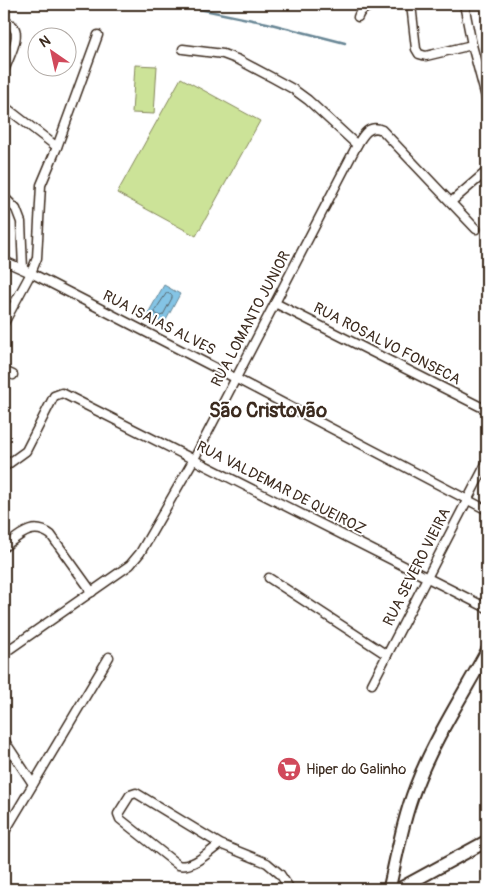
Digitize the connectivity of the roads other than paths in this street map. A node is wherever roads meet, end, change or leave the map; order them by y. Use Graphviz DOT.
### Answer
graph roads {
  1 [pos="390,4"];
  2 [pos="411,4"];
  3 [pos="464,4"];
  4 [pos="358,17"];
  5 [pos="4,22"];
  6 [pos="98,35"];
  7 [pos="472,45"];
  8 [pos="183,49"];
  9 [pos="4,71"];
  10 [pos="487,101"];
  11 [pos="4,106"];
  12 [pos="357,145"];
  13 [pos="57,147"];
  14 [pos="487,171"];
  15 [pos="4,197"];
  16 [pos="451,202"];
  17 [pos="476,229"];
  18 [pos="4,261"];
  19 [pos="23,269"];
  20 [pos="31,273"];
  21 [pos="274,303"];
  22 [pos="4,323"];
  23 [pos="4,371"];
  24 [pos="13,376"];
  25 [pos="235,378"];
  26 [pos="487,410"];
  27 [pos="194,459"];
  28 [pos="487,462"];
  29 [pos="4,467"];
  30 [pos="467,500"];
  31 [pos="487,510"];
  32 [pos="4,547"];
  33 [pos="269,578"];
  34 [pos="427,578"];
  35 [pos="92,592"];
  36 [pos="487,608"];
  37 [pos="487,651"];
  38 [pos="4,653"];
  39 [pos="387,655"];
  40 [pos="109,657"];
  41 [pos="372,684"];
  42 [pos="4,740"];
  43 [pos="33,784"];
  44 [pos="487,832"];
  45 [pos="4,833"];
  46 [pos="487,841"];
  47 [pos="220,844"];
  48 [pos="433,869"];
  49 [pos="290,889"];
  50 [pos="389,889"];
  51 [pos="399,889"];
  1 -- 4 [label="street"];
  2 -- 7 [label="street"];
  3 -- 7 [label="street"];
  5 -- 9 [label="street"];
  6 -- 13 [label="street"];
  7 -- 10 [label="street"];
  8 -- 12 [label="street"];
  11 -- 13 [label="street"];
  12 -- 16 [label="street, RUA LOMANTO JUNIOR"];
  12 -- 21 [label="street, RUA LOMANTO JUNIOR"];
  13 -- 20 [label="street"];
  14 -- 16 [label="street"];
  15 -- 19 [label="street"];
  16 -- 17 [label="street"];
  18 -- 19 [label="street, RUA ISAIAS ALVES"];
  19 -- 20 [label="street, RUA ISAIAS ALVES"];
  20 -- 22 [label="street"];
  20 -- 25 [label="street, RUA ISAIAS ALVES"];
  21 -- 25 [label="street, RUA LOMANTO JUNIOR"];
  21 -- 26 [label="street, RUA ROSALVO FONSECA"];
  23 -- 24 [label="street"];
  25 -- 27 [label="street, RUA LOMANTO JUNIOR"];
  25 -- 30 [label="street, RUA ISAIAS ALVES"];
  27 -- 29 [label="street, RUA VALDEMAR DE QUEIROZ"];
  27 -- 34 [label="street, RUA VALDEMAR DE QUEIROZ"];
  27 -- 35 [label="street, RUA LOMANTO JUNIOR"];
  28 -- 30 [label="street, RUA SEVERO VIEIRA"];
  30 -- 31 [label="street, RUA ISAIAS ALVES"];
  30 -- 34 [label="street, RUA SEVERO VIEIRA"];
  32 -- 35 [label="street"];
  33 -- 39 [label="street"];
  34 -- 36 [label="street, RUA VALDEMAR DE QUEIROZ"];
  34 -- 39 [label="street, RUA SEVERO VIEIRA"];
  35 -- 38 [label="street, RUA LOMANTO JUNIOR"];
  37 -- 50 [label="street"];
  39 -- 41 [label="street, RUA SEVERO VIEIRA"];
  40 -- 43 [label="street"];
  42 -- 43 [label="street"];
  43 -- 45 [label="street"];
  44 -- 48 [label="street"];
  46 -- 48 [label="street"];
  47 -- 47 [label="street"];
  47 -- 49 [label="street"];
  48 -- 51 [label="street"];
}
